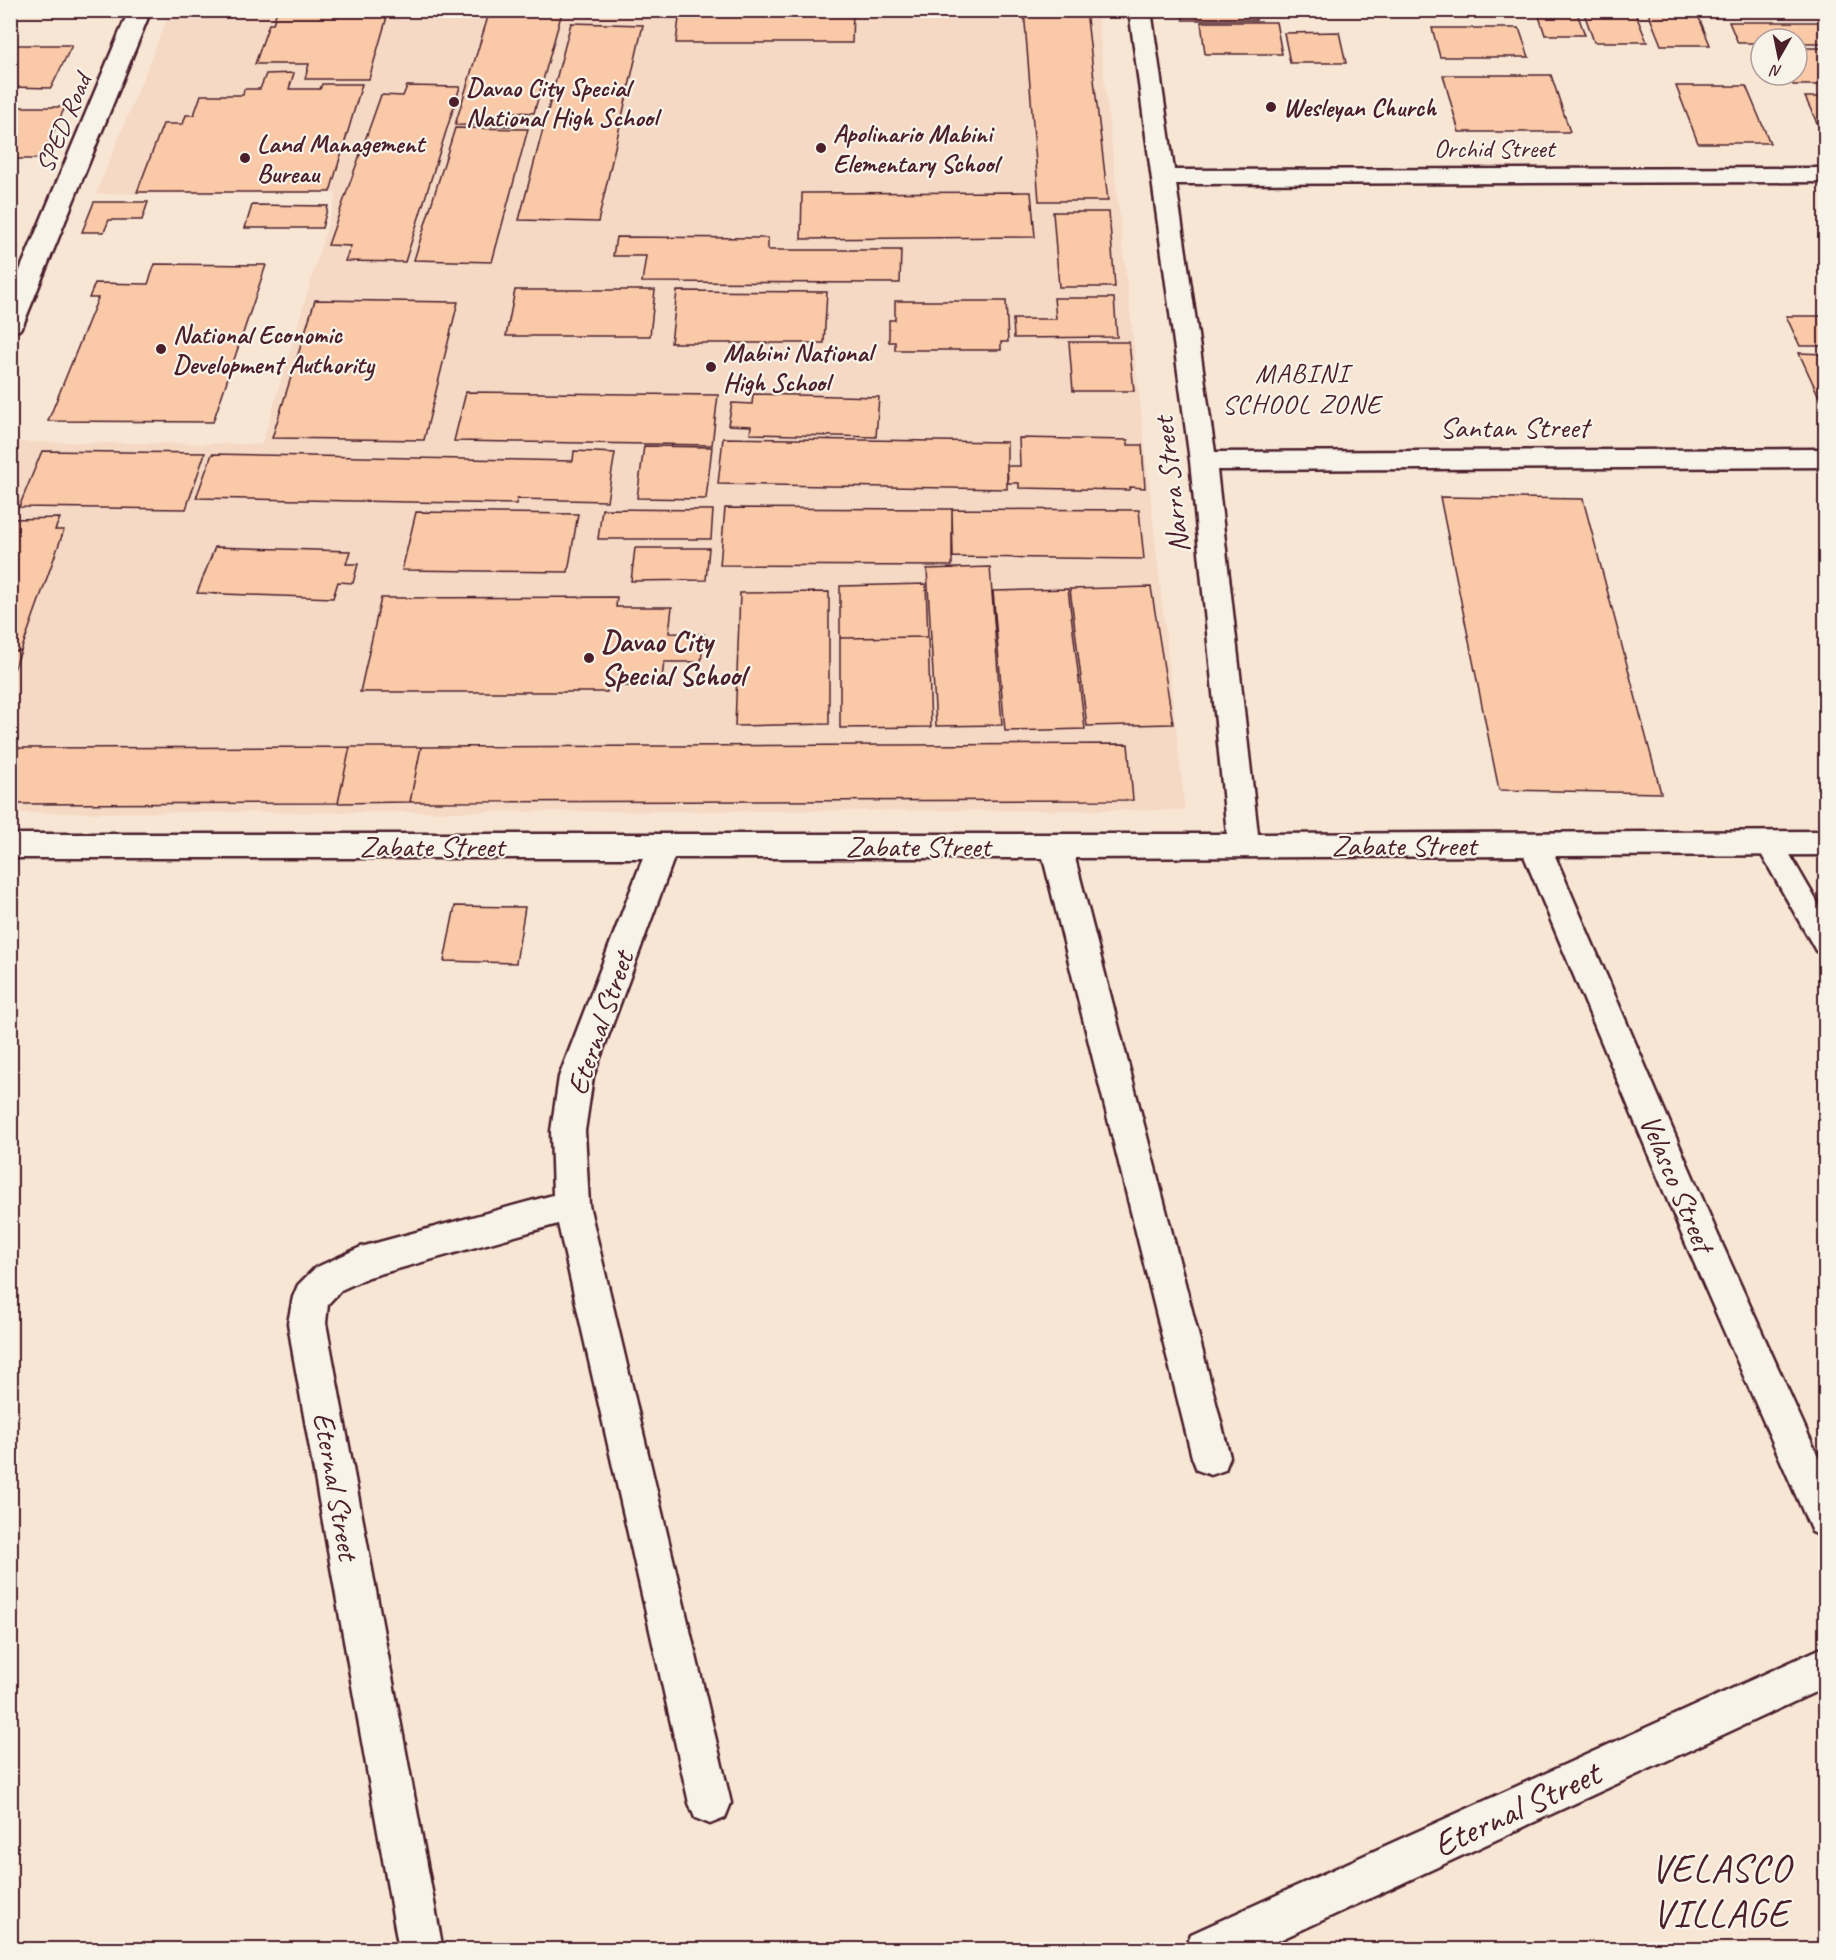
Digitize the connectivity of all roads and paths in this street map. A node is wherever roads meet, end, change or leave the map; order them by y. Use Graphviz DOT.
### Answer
graph roads {
  1 [pos="140,10"];
  2 [pos="1140,10"];
  3 [pos="1826,175"];
  4 [pos="1163,177"];
  5 [pos="10,325"];
  6 [pos="1826,458"];
  7 [pos="1203,461"];
  8 [pos="1769,843"];
  9 [pos="1826,843"];
  10 [pos="1534,844"];
  11 [pos="10,846"];
  12 [pos="663,846"];
  13 [pos="1056,846"];
  14 [pos="1244,846"];
  15 [pos="1826,944"];
  16 [pos="571,1204"];
  17 [pos="1211,1457"];
  18 [pos="1826,1519"];
  19 [pos="1826,1666"];
  20 [pos="710,1803"];
  21 [pos="421,1950"];
  22 [pos="1207,1950"];
  1 -- 5 [label="street, SPED Road"];
  2 -- 4 [label="street, Narra Street"];
  3 -- 4 [label="street, Orchid Street"];
  4 -- 7 [label="street, Narra Street"];
  6 -- 7 [label="street, Santan Street"];
  7 -- 14 [label="street, Narra Street"];
  8 -- 9 [label="street, Zabate Street"];
  8 -- 10 [label="street, Zabate Street"];
  8 -- 15 [label="lane"];
  10 -- 14 [label="street, Zabate Street"];
  10 -- 18 [label="street, Velasco Street"];
  11 -- 12 [label="street, Zabate Street"];
  12 -- 13 [label="street, Zabate Street"];
  12 -- 16 [label="street, Eternal Street"];
  13 -- 14 [label="street, Zabate Street"];
  13 -- 17 [label="street"];
  16 -- 20 [label="street, Eternal Street"];
  16 -- 21 [label="street, Eternal Street"];
  19 -- 22 [label="street, Eternal Street"];
}
